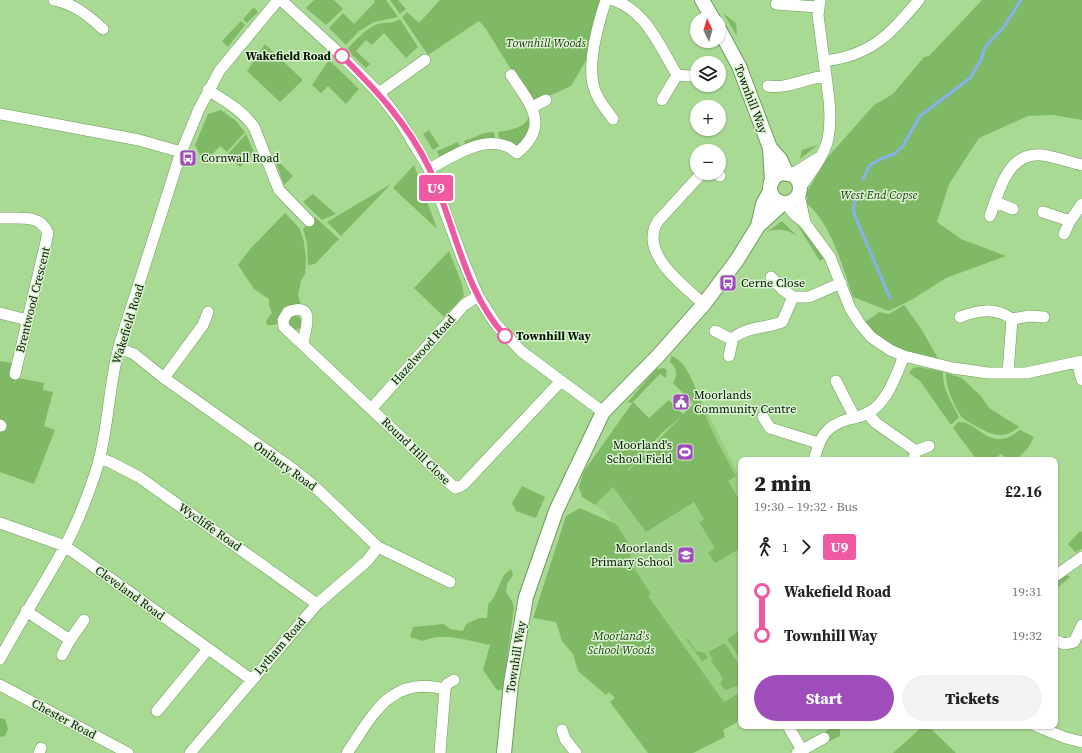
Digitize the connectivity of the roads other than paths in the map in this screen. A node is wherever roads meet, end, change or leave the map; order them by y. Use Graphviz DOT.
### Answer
graph roads {
  1 [pos="54,0"];
  2 [pos="280,0"];
  3 [pos="606,0"];
  4 [pos="614,0"];
  5 [pos="702,0"];
  6 [pos="919,0"];
  7 [pos="776,4"];
  8 [pos="819,4"];
  9 [pos="709,12"];
  10 [pos="104,29"];
  11 [pos="726,42"];
  12 [pos="425,60"];
  13 [pos="824,61"];
  14 [pos="511,75"];
  15 [pos="676,76"];
  16 [pos="688,76"];
  17 [pos="826,76"];
  18 [pos="768,86"];
  19 [pos="208,90"];
  20 [pos="379,93"];
  21 [pos="546,100"];
  22 [pos="662,100"];
  23 [pos="532,107"];
  24 [pos="0,114"];
  25 [pos="613,119"];
  26 [pos="770,148"];
  27 [pos="181,152"];
  28 [pos="818,158"];
  29 [pos="1082,165"];
  30 [pos="429,169"];
  31 [pos="789,174"];
  32 [pos="696,180"];
  33 [pos="771,186"];
  34 [pos="799,191"];
  35 [pos="995,202"];
  36 [pos="784,203"];
  37 [pos="1082,204"];
  38 [pos="1013,209"];
  39 [pos="1042,212"];
  40 [pos="990,216"];
  41 [pos="0,218"];
  42 [pos="309,221"];
  43 [pos="1070,221"];
  44 [pos="805,223"];
  45 [pos="758,226"];
  46 [pos="1064,234"];
  47 [pos="771,277"];
  48 [pos="841,283"];
  49 [pos="478,296"];
  50 [pos="793,297"];
  51 [pos="704,304"];
  52 [pos="208,312"];
  53 [pos="0,313"];
  54 [pos="960,317"];
  55 [pos="1044,317"];
  56 [pos="1012,319"];
  57 [pos="27,320"];
  58 [pos="715,331"];
  59 [pos="731,339"];
  60 [pos="303,343"];
  61 [pos="119,348"];
  62 [pos="729,356"];
  63 [pos="904,356"];
  64 [pos="1080,361"];
  65 [pos="1008,373"];
  66 [pos="15,374"];
  67 [pos="164,378"];
  68 [pos="1082,380"];
  69 [pos="836,381"];
  70 [pos="560,382"];
  71 [pos="372,408"];
  72 [pos="603,412"];
  73 [pos="867,413"];
  74 [pos="762,417"];
  75 [pos="855,418"];
  76 [pos="818,443"];
  77 [pos="929,446"];
  78 [pos="915,456"];
  79 [pos="815,457"];
  80 [pos="100,458"];
  81 [pos="0,523"];
  82 [pos="65,546"];
  83 [pos="378,547"];
  84 [pos="1082,557"];
  85 [pos="1058,574"];
  86 [pos="450,582"];
  87 [pos="317,604"];
  88 [pos="26,612"];
  89 [pos="84,620"];
  90 [pos="1082,625"];
  91 [pos="70,640"];
  92 [pos="1058,641"];
  93 [pos="208,649"];
  94 [pos="62,655"];
  95 [pos="0,659"];
  96 [pos="252,680"];
  97 [pos="454,680"];
  98 [pos="0,685"];
  99 [pos="445,690"];
  100 [pos="156,711"];
  101 [pos="789,729"];
  102 [pos="1044,729"];
  103 [pos="562,730"];
  104 [pos="824,738"];
  105 [pos="1082,742"];
  106 [pos="800,752"];
  107 [pos="128,753"];
  108 [pos="190,753"];
  109 [pos="346,753"];
  110 [pos="440,753"];
  111 [pos="504,753"];
  112 [pos="576,753"];
  1 -- 10 [label="street"];
  2 -- 19 [label="street, Wakefield Road"];
  2 -- 20 [label="street"];
  3 -- 25 [label="street"];
  4 -- 15 [label="street"];
  5 -- 9 [label="street"];
  6 -- 13 [label="street"];
  7 -- 8 [label="street"];
  8 -- 13 [label="street"];
  11 -- 26 [label="street, Townhill Way"];
  12 -- 20 [label="street"];
  13 -- 17 [label="street"];
  14 -- 23 [label="street"];
  15 -- 16 [label="street"];
  15 -- 22 [label="street"];
  17 -- 18 [label="street"];
  17 -- 28 [label="street"];
  19 -- 27 [label="street, Wakefield Road"];
  19 -- 42 [label="street"];
  20 -- 30 [label="street"];
  21 -- 23 [label="street"];
  23 -- 30 [label="street"];
  24 -- 27 [label="street"];
  26 -- 31 [label="street, Townhill Way"];
  26 -- 33 [label="street, Townhill Way"];
  27 -- 61 [label="street, Wakefield Road"];
  28 -- 31 [label="street"];
  28 -- 34 [label="street"];
  29 -- 35 [label="street"];
  30 -- 49 [label="street"];
  31 -- 33 [label="street"];
  31 -- 34 [label="street"];
  32 -- 51 [label="street"];
  33 -- 36 [label="street"];
  33 -- 45 [label="street, Townhill Way"];
  34 -- 36 [label="street"];
  34 -- 44 [label="street"];
  35 -- 38 [label="street"];
  35 -- 40 [label="street"];
  36 -- 44 [label="street"];
  36 -- 45 [label="street, Townhill Way"];
  37 -- 43 [label="street"];
  39 -- 43 [label="street"];
  41 -- 57 [label="street, Brentwood Crescent"];
  43 -- 46 [label="street"];
  44 -- 48 [label="street"];
  45 -- 51 [label="street, Townhill Way"];
  47 -- 50 [label="street"];
  48 -- 50 [label="street"];
  48 -- 63 [label="street"];
  49 -- 70 [label="street"];
  49 -- 71 [label="street, Hazelwood Road"];
  50 -- 59 [label="street"];
  51 -- 72 [label="street, Townhill Way"];
  52 -- 67 [label="street"];
  53 -- 57 [label="street"];
  54 -- 56 [label="street"];
  55 -- 56 [label="street"];
  56 -- 65 [label="street"];
  57 -- 66 [label="street, Brentwood Crescent"];
  58 -- 59 [label="street"];
  59 -- 62 [label="street"];
  60 -- 71 [label="street, Round Hill Close"];
  61 -- 67 [label="street, Onibury Road"];
  61 -- 80 [label="street, Wakefield Road"];
  63 -- 65 [label="street"];
  63 -- 73 [label="street"];
  64 -- 65 [label="street"];
  64 -- 68 [label="street"];
  67 -- 83 [label="street, Onibury Road"];
  69 -- 75 [label="street"];
  70 -- 71 [label="street, Round Hill Close"];
  70 -- 72 [label="street"];
  72 -- 111 [label="street, Townhill Way"];
  73 -- 75 [label="street"];
  73 -- 78 [label="street"];
  74 -- 76 [label="street"];
  75 -- 76 [label="street"];
  76 -- 79 [label="street"];
  77 -- 78 [label="street"];
  80 -- 82 [label="street, Wakefield Road"];
  80 -- 87 [label="street, Wycliffe Road"];
  81 -- 82 [label="street, Cleveland Road"];
  82 -- 88 [label="street, Wakefield Road"];
  82 -- 93 [label="street, Cleveland Road"];
  83 -- 86 [label="street, Onibury Road"];
  83 -- 87 [label="street, Lytham Road"];
  84 -- 85 [label="street"];
  87 -- 96 [label="street, Lytham Road"];
  88 -- 91 [label="street"];
  88 -- 95 [label="street, Wakefield Road"];
  89 -- 91 [label="street"];
  90 -- 92 [label="street"];
  91 -- 94 [label="street"];
  93 -- 96 [label="street, Cleveland Road"];
  93 -- 100 [label="street"];
  96 -- 108 [label="street, Lytham Road"];
  97 -- 99 [label="street"];
  98 -- 107 [label="street, Chester Road"];
  99 -- 109 [label="street"];
  99 -- 110 [label="street"];
  101 -- 106 [label="street"];
  102 -- 105 [label="street"];
  103 -- 112 [label="street"];
  104 -- 106 [label="street"];
}
